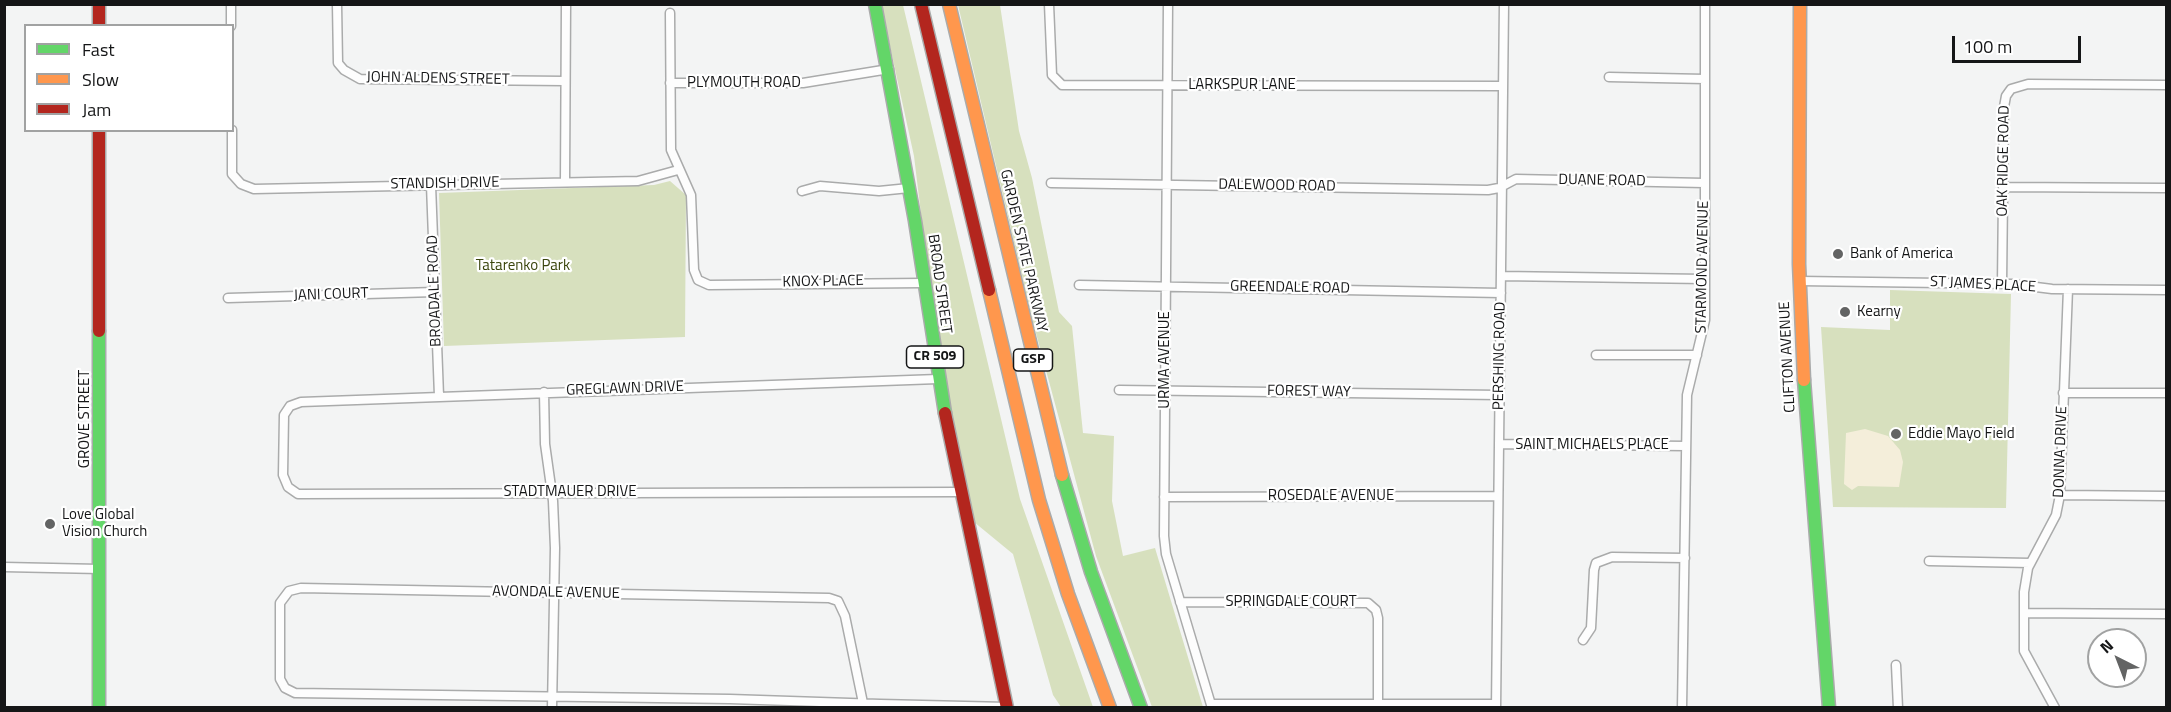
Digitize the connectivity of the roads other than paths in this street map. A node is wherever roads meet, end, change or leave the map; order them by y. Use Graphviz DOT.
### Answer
graph roads {
  1 [pos="99,4"];
  2 [pos="231,4"];
  3 [pos="337,4"];
  4 [pos="566,4"];
  5 [pos="875,4"];
  6 [pos="921,4"];
  7 [pos="949,4"];
  8 [pos="1168,4"];
  9 [pos="1504,4"];
  10 [pos="1705,4"];
  11 [pos="1800,4"];
  12 [pos="1049,7"];
  13 [pos="670,13"];
  14 [pos="99,24"];
  15 [pos="231,24"];
  16 [pos="889,69"];
  17 [pos="1609,77"];
  18 [pos="1705,79"];
  19 [pos="565,81"];
  20 [pos="670,83"];
  21 [pos="1167,85"];
  22 [pos="2166,85"];
  23 [pos="1503,86"];
  24 [pos="99,132"];
  25 [pos="232,132"];
  26 [pos="678,170"];
  27 [pos="565,182"];
  28 [pos="1051,183"];
  29 [pos="1704,183"];
  30 [pos="1167,184"];
  31 [pos="431,185"];
  32 [pos="1502,186"];
  33 [pos="2003,186"];
  34 [pos="909,188"];
  35 [pos="2166,188"];
  36 [pos="802,191"];
  37 [pos="1501,276"];
  38 [pos="1704,279"];
  39 [pos="1800,281"];
  40 [pos="923,283"];
  41 [pos="2002,284"];
  42 [pos="1079,285"];
  43 [pos="1166,285"];
  44 [pos="2068,289"];
  45 [pos="2166,290"];
  46 [pos="435,292"];
  47 [pos="1501,293"];
  48 [pos="228,298"];
  49 [pos="1596,355"];
  50 [pos="1697,355"];
  51 [pos="938,379"];
  52 [pos="1119,390"];
  53 [pos="1164,390"];
  54 [pos="544,392"];
  55 [pos="2063,393"];
  56 [pos="2166,393"];
  57 [pos="1499,395"];
  58 [pos="439,396"];
  59 [pos="312,401"];
  60 [pos="1499,444"];
  61 [pos="1686,446"];
  62 [pos="552,491"];
  63 [pos="961,492"];
  64 [pos="2060,495"];
  65 [pos="1498,496"];
  66 [pos="2166,496"];
  67 [pos="1164,497"];
  68 [pos="1685,558"];
  69 [pos="1929,561"];
  70 [pos="2030,563"];
  71 [pos="4,567"];
  72 [pos="100,569"];
  73 [pos="554,593"];
  74 [pos="1180,602"];
  75 [pos="2024,613"];
  76 [pos="2166,614"];
  77 [pos="1583,640"];
  78 [pos="1896,665"];
  79 [pos="552,697"];
  80 [pos="863,703"];
  81 [pos="1378,704"];
  82 [pos="1212,706"];
  83 [pos="1496,706"];
  84 [pos="1007,707"];
  85 [pos="99,708"];
  86 [pos="552,708"];
  87 [pos="1110,708"];
  88 [pos="1141,708"];
  89 [pos="1682,708"];
  90 [pos="1829,708"];
  91 [pos="1898,708"];
  92 [pos="2055,708"];
  1 -- 14 [label="main road"];
  2 -- 15 [label="street"];
  3 -- 19 [label="street, JOHN ALDENS STREET"];
  4 -- 19 [label="street"];
  5 -- 16 [label="main road, BROAD STREET / CR 509"];
  6 -- 87 [label="main road, GSP"];
  7 -- 88 [label="main road, GARDEN STATE PARKWAY / GSP"];
  8 -- 21 [label="street, URMA AVENUE"];
  9 -- 23 [label="street, PERSHING ROAD"];
  10 -- 18 [label="street, STARMOND AVENUE"];
  11 -- 39 [label="main road, CLIFTON AVENUE"];
  12 -- 21 [label="street, LARKSPUR LANE"];
  13 -- 20 [label="street, KNOX PLACE"];
  16 -- 20 [label="street, PLYMOUTH ROAD"];
  16 -- 34 [label="main road, BROAD STREET / CR 509"];
  17 -- 18 [label="street"];
  18 -- 29 [label="street, STARMOND AVENUE"];
  19 -- 27 [label="street"];
  20 -- 26 [label="street, KNOX PLACE"];
  21 -- 23 [label="street, LARKSPUR LANE"];
  21 -- 30 [label="street, URMA AVENUE"];
  22 -- 33 [label="street, OAK RIDGE ROAD"];
  23 -- 32 [label="street, PERSHING ROAD"];
  24 -- 72 [label="main road, GROVE STREET"];
  25 -- 31 [label="street, STANDISH DRIVE"];
  26 -- 27 [label="street, STANDISH DRIVE"];
  26 -- 40 [label="street, KNOX PLACE"];
  27 -- 31 [label="street, STANDISH DRIVE"];
  28 -- 30 [label="street, DALEWOOD ROAD"];
  29 -- 32 [label="street, DUANE ROAD"];
  29 -- 38 [label="street, STARMOND AVENUE"];
  30 -- 32 [label="street, DALEWOOD ROAD"];
  30 -- 43 [label="street, URMA AVENUE"];
  31 -- 46 [label="street, BROADALE ROAD"];
  32 -- 37 [label="street, PERSHING ROAD"];
  33 -- 35 [label="street"];
  33 -- 41 [label="street, OAK RIDGE ROAD"];
  34 -- 36 [label="street"];
  34 -- 40 [label="main road, BROAD STREET / CR 509"];
  37 -- 38 [label="street"];
  37 -- 47 [label="street, PERSHING ROAD"];
  38 -- 50 [label="street, STARMOND AVENUE"];
  39 -- 41 [label="street, ST JAMES PLACE"];
  39 -- 90 [label="main road, CLIFTON AVENUE"];
  40 -- 51 [label="main road, BROAD STREET / CR 509"];
  41 -- 44 [label="street, ST JAMES PLACE"];
  42 -- 43 [label="street, GREENDALE ROAD"];
  43 -- 47 [label="street, GREENDALE ROAD"];
  43 -- 53 [label="street, URMA AVENUE"];
  44 -- 45 [label="street, ST JAMES PLACE"];
  44 -- 55 [label="street, DONNA DRIVE"];
  46 -- 48 [label="street, JANI COURT"];
  46 -- 58 [label="street, BROADALE ROAD"];
  47 -- 57 [label="street, PERSHING ROAD"];
  49 -- 50 [label="street"];
  50 -- 61 [label="street, STARMOND AVENUE"];
  51 -- 54 [label="street, GREGLAWN DRIVE"];
  51 -- 63 [label="main road, BROAD STREET / CR 509"];
  52 -- 53 [label="street, FOREST WAY"];
  53 -- 57 [label="street, FOREST WAY"];
  53 -- 67 [label="street, URMA AVENUE"];
  54 -- 58 [label="street, GREGLAWN DRIVE"];
  54 -- 62 [label="street"];
  55 -- 56 [label="street"];
  55 -- 64 [label="street, DONNA DRIVE"];
  57 -- 60 [label="street, PERSHING ROAD"];
  58 -- 59 [label="street, GREGLAWN DRIVE"];
  59 -- 62 [label="street, STADTMAUER DRIVE"];
  60 -- 61 [label="street, SAINT MICHAELS PLACE"];
  60 -- 65 [label="street, PERSHING ROAD"];
  61 -- 68 [label="street, STARMOND AVENUE"];
  62 -- 63 [label="street, STADTMAUER DRIVE"];
  62 -- 73 [label="street"];
  63 -- 84 [label="main road, BROAD STREET / CR 509"];
  64 -- 66 [label="street"];
  64 -- 70 [label="street, DONNA DRIVE"];
  65 -- 67 [label="street, ROSEDALE AVENUE"];
  65 -- 83 [label="street, PERSHING ROAD"];
  67 -- 74 [label="street, URMA AVENUE"];
  68 -- 77 [label="street"];
  68 -- 89 [label="street, STARMOND AVENUE"];
  69 -- 70 [label="street"];
  70 -- 75 [label="street, DONNA DRIVE"];
  71 -- 72 [label="street"];
  72 -- 85 [label="main road, GROVE STREET"];
  73 -- 79 [label="street"];
  73 -- 79 [label="street, AVONDALE AVENUE"];
  73 -- 80 [label="street, AVONDALE AVENUE"];
  74 -- 81 [label="street, SPRINGDALE COURT"];
  74 -- 82 [label="street, URMA AVENUE"];
  75 -- 76 [label="street"];
  75 -- 92 [label="street, DONNA DRIVE"];
  78 -- 91 [label="street"];
  79 -- 80 [label="street"];
  79 -- 86 [label="street"];
  80 -- 84 [label="street"];
  81 -- 82 [label="street"];
  81 -- 83 [label="street"];
}
